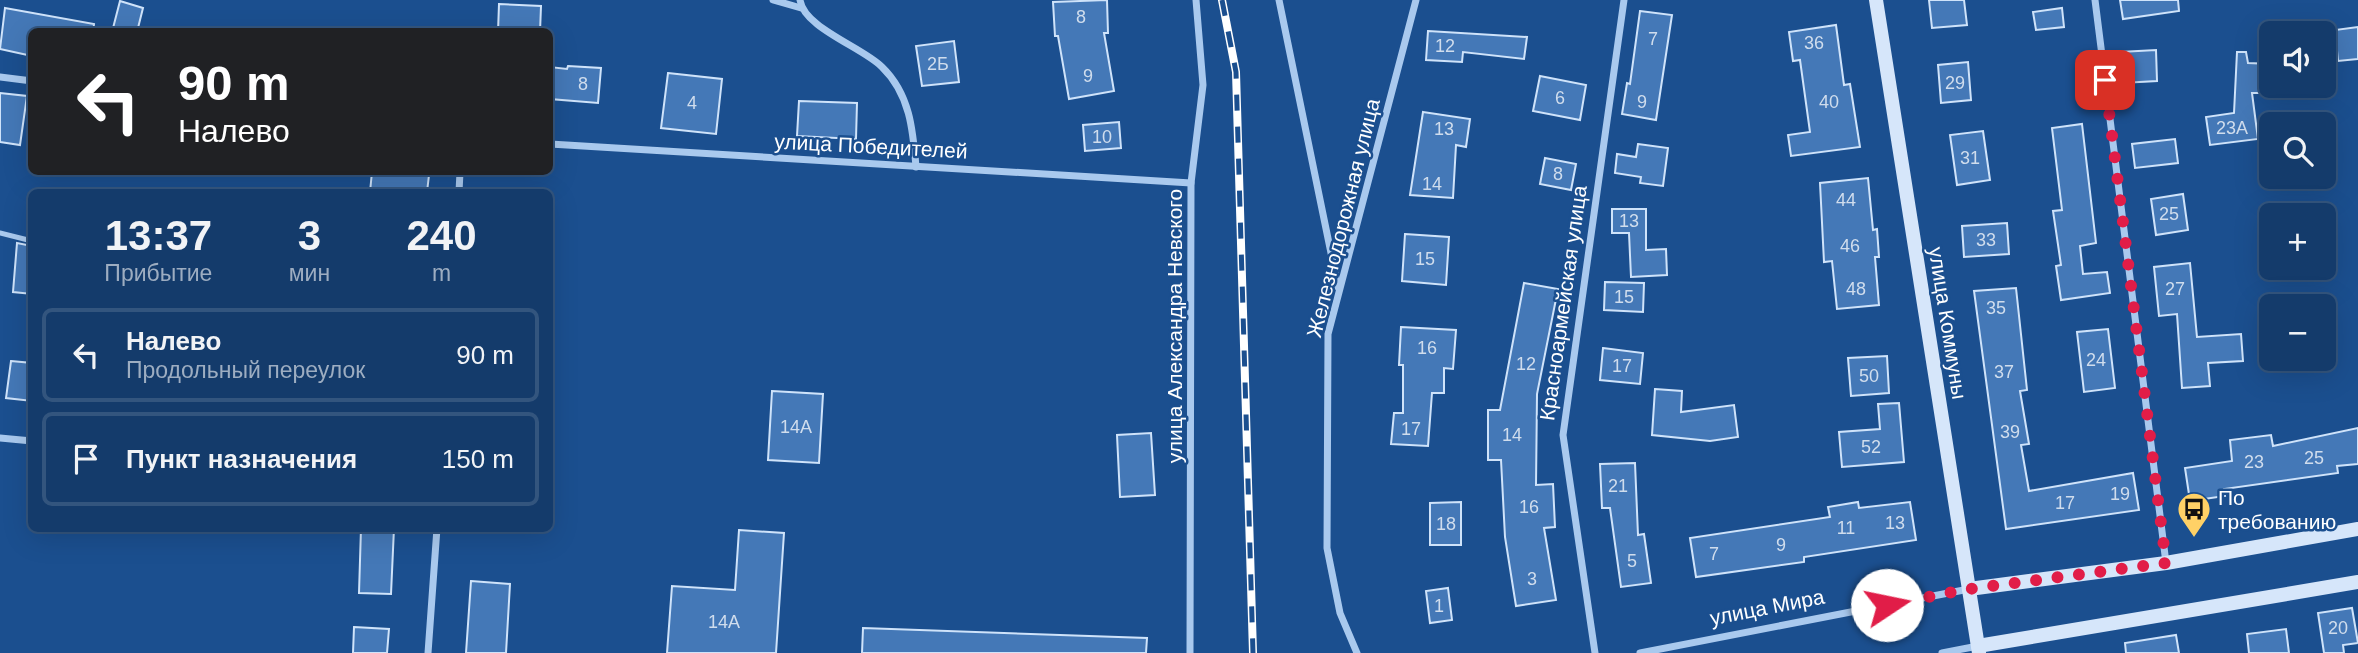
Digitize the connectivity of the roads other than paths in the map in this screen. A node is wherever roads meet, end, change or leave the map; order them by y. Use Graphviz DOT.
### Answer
graph roads {
  1 [pos="773,0"];
  2 [pos="1196,0"];
  3 [pos="1279,0"];
  4 [pos="1416,0"];
  5 [pos="1624,0"];
  6 [pos="1876,0"];
  7 [pos="2095,0"];
  8 [pos="801,4"];
  9 [pos="0,77"];
  10 [pos="28,80"];
  11 [pos="553,144"];
  12 [pos="916,167"];
  13 [pos="1191,183"];
  14 [pos="0,233"];
  15 [pos="28,240"];
  16 [pos="1339,291"];
  17 [pos="0,439"];
  18 [pos="28,441"];
  19 [pos="2358,529"];
  20 [pos="437,532"];
  21 [pos="2166,563"];
  22 [pos="2358,582"];
  23 [pos="1969,589"];
  24 [pos="1978,650"];
  25 [pos="428,653"];
  26 [pos="1190,653"];
  27 [pos="1357,653"];
  28 [pos="1595,653"];
  29 [pos="1640,653"];
  30 [pos="1942,653"];
  1 -- 8 [label="street"];
  2 -- 13 [label="street, улица Александра Невского"];
  3 -- 16 [label="street"];
  4 -- 16 [label="street, Железнодорожная улица"];
  5 -- 28 [label="street, Красноармейская улица"];
  6 -- 23 [label="street, улица Коммуны"];
  7 -- 21 [label="street"];
  8 -- 12 [label="street"];
  9 -- 10 [label="street"];
  11 -- 12 [label="street, улица Победителей"];
  12 -- 13 [label="street, улица Победителей"];
  13 -- 26 [label="street, улица Александра Невского"];
  14 -- 15 [label="lane"];
  16 -- 27 [label="street, Железнодорожная улица"];
  17 -- 18 [label="street"];
  19 -- 21 [label="street, улица Мира"];
  20 -- 25 [label="street"];
  21 -- 23 [label="street, улица Мира"];
  22 -- 24 [label="street"];
  23 -- 24 [label="street, улица Коммуны"];
  23 -- 29 [label="street, улица Мира"];
  24 -- 30 [label="street"];
}
